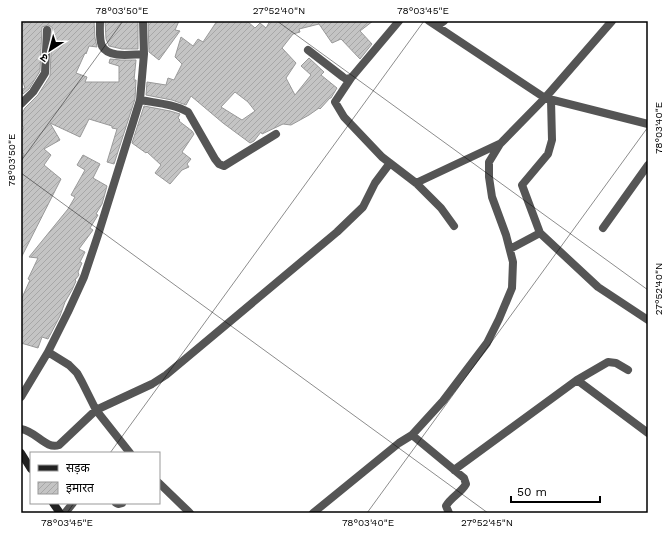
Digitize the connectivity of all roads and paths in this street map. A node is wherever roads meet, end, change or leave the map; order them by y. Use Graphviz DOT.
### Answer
graph roads {
  1 [pos="100,21"];
  2 [pos="143,21"];
  3 [pos="399,21"];
  4 [pos="429,21"];
  5 [pos="612,21"];
  6 [pos="440,24"];
  7 [pos="47,30"];
  8 [pos="308,50"];
  9 [pos="144,54"];
  10 [pos="351,78"];
  11 [pos="548,99"];
  12 [pos="140,100"];
  13 [pos="21,104"];
  14 [pos="648,124"];
  15 [pos="276,134"];
  16 [pos="500,144"];
  17 [pos="390,163"];
  18 [pos="648,165"];
  19 [pos="416,183"];
  20 [pos="454,226"];
  21 [pos="603,228"];
  22 [pos="540,234"];
  23 [pos="510,249"];
  24 [pos="648,320"];
  25 [pos="48,352"];
  26 [pos="628,370"];
  27 [pos="577,380"];
  28 [pos="21,397"];
  29 [pos="96,410"];
  30 [pos="21,429"];
  31 [pos="648,433"];
  32 [pos="412,435"];
  33 [pos="129,452"];
  34 [pos="21,453"];
  35 [pos="30,467"];
  36 [pos="454,470"];
  37 [pos="160,484"];
  38 [pos="54,504"];
  39 [pos="72,504"];
  40 [pos="60,513"];
  41 [pos="65,513"];
  42 [pos="190,513"];
  43 [pos="313,513"];
  44 [pos="449,513"];
  1 -- 9 [label="street"];
  2 -- 9 [label="street"];
  3 -- 10 [label="street"];
  4 -- 6 [label="street"];
  5 -- 11 [label="street"];
  6 -- 11 [label="street"];
  7 -- 13 [label="street"];
  8 -- 10 [label="street"];
  9 -- 12 [label="street"];
  10 -- 17 [label="street"];
  11 -- 14 [label="street"];
  11 -- 16 [label="street"];
  11 -- 22 [label="street"];
  12 -- 15 [label="street"];
  12 -- 25 [label="street"];
  16 -- 19 [label="street"];
  16 -- 23 [label="street"];
  17 -- 19 [label="street"];
  17 -- 29 [label="street"];
  18 -- 21 [label="street"];
  19 -- 20 [label="street"];
  22 -- 23 [label="street"];
  22 -- 24 [label="street"];
  23 -- 32 [label="street"];
  25 -- 28 [label="street"];
  25 -- 29 [label="street"];
  26 -- 27 [label="street"];
  27 -- 31 [label="street"];
  27 -- 36 [label="street"];
  29 -- 30 [label="street"];
  29 -- 33 [label="street"];
  32 -- 36 [label="street"];
  32 -- 43 [label="street"];
  34 -- 35 [label="street"];
  36 -- 44 [label="street"];
  37 -- 42 [label="street"];
  38 -- 40 [label="street"];
  39 -- 41 [label="street"];
}
